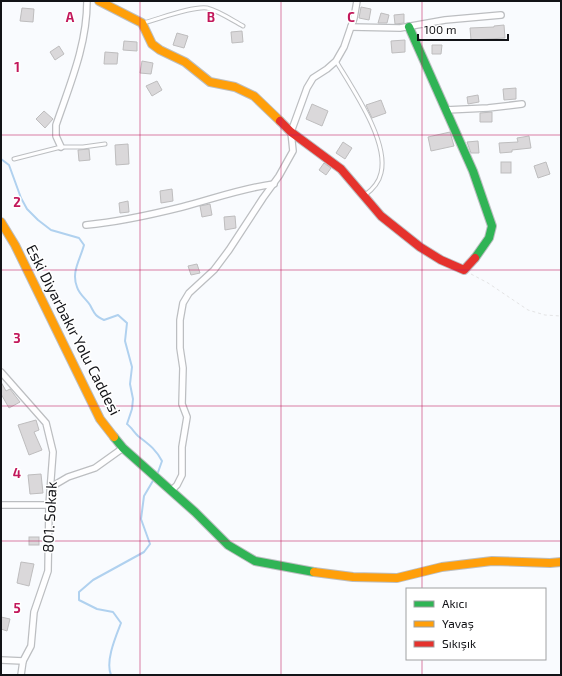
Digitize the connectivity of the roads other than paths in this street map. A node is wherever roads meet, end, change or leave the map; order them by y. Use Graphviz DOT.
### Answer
graph roads {
  1 [pos="88,1"];
  2 [pos="99,1"];
  3 [pos="358,1"];
  4 [pos="501,15"];
  5 [pos="142,23"];
  6 [pos="243,26"];
  7 [pos="409,26"];
  8 [pos="351,27"];
  9 [pos="336,61"];
  10 [pos="522,104"];
  11 [pos="446,110"];
  12 [pos="290,132"];
  13 [pos="105,144"];
  14 [pos="61,147"];
  15 [pos="14,159"];
  16 [pos="274,184"];
  17 [pos="363,196"];
  18 [pos="1,222"];
  19 [pos="86,225"];
  20 [pos="1,372"];
  21 [pos="123,448"];
  22 [pos="51,487"];
  23 [pos="171,491"];
  24 [pos="49,504"];
  25 [pos="1,505"];
  26 [pos="561,562"];
  27 [pos="1,660"];
  28 [pos="23,661"];
  29 [pos="21,675"];
  1 -- 14 [label="street"];
  2 -- 5 [label="street"];
  3 -- 8 [label="street"];
  4 -- 7 [label="street"];
  5 -- 6 [label="lane"];
  5 -- 12 [label="street"];
  7 -- 8 [label="street"];
  7 -- 11 [label="street"];
  8 -- 9 [label="street"];
  9 -- 12 [label="street"];
  9 -- 17 [label="lane"];
  10 -- 11 [label="street"];
  11 -- 17 [label="street"];
  12 -- 16 [label="street"];
  12 -- 17 [label="street"];
  13 -- 14 [label="lane"];
  14 -- 15 [label="lane"];
  16 -- 19 [label="street"];
  16 -- 23 [label="street"];
  18 -- 21 [label="street, Eski Diyarbakır Yolu Caddesi"];
  20 -- 22 [label="street, 801. Sokak"];
  21 -- 22 [label="street"];
  21 -- 23 [label="street, Eski Diyarbakır Yolu Caddesi"];
  22 -- 24 [label="street, 801. Sokak"];
  23 -- 26 [label="street, Eski Diyarbakır Yolu Caddesi"];
  24 -- 25 [label="street"];
  24 -- 28 [label="street, 801. Sokak"];
  27 -- 28 [label="street"];
  28 -- 29 [label="street, 801. Sokak"];
}
